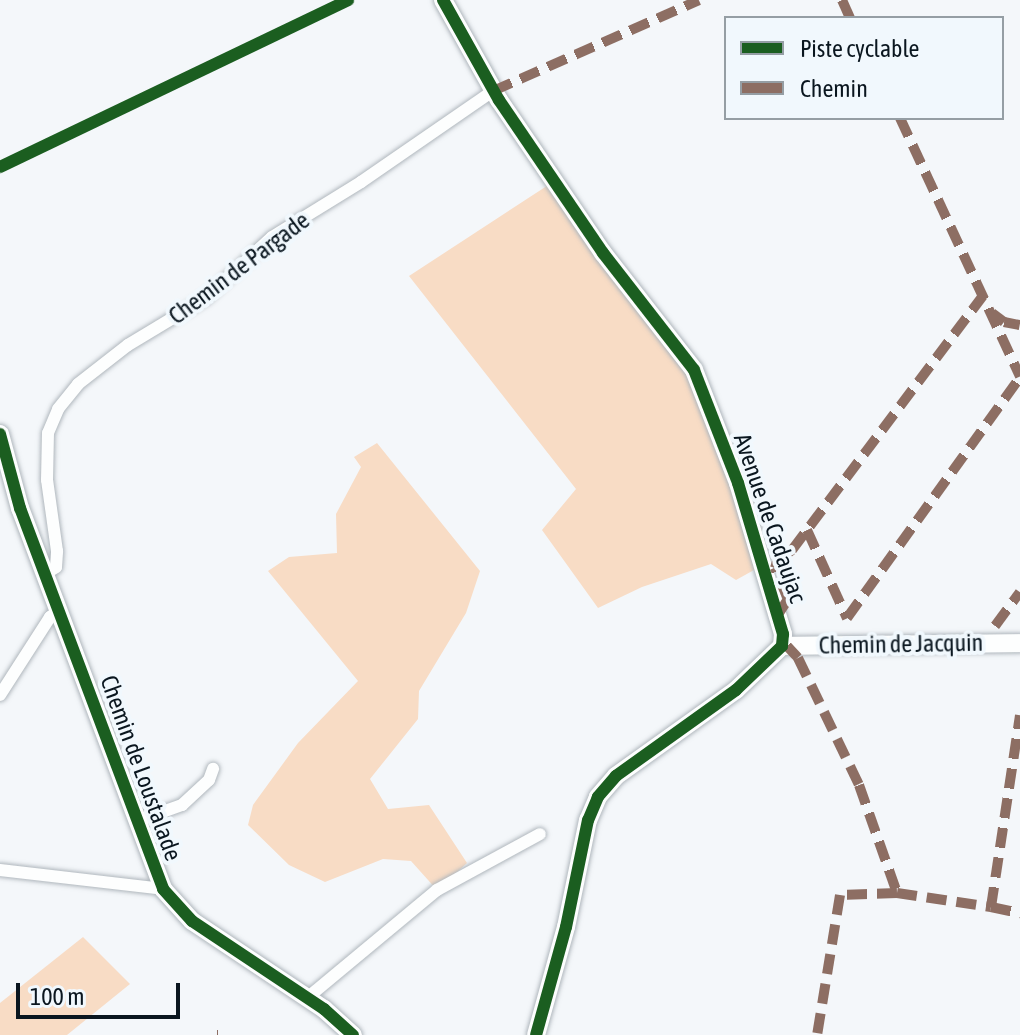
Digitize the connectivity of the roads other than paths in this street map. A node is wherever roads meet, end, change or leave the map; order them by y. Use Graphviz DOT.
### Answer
graph roads {
  1 [pos="443,0"];
  2 [pos="493,91"];
  3 [pos="0,434"];
  4 [pos="45,574"];
  5 [pos="59,611"];
  6 [pos="1020,643"];
  7 [pos="782,646"];
  8 [pos="0,695"];
  9 [pos="213,769"];
  10 [pos="137,821"];
  11 [pos="540,834"];
  12 [pos="0,870"];
  13 [pos="163,889"];
  14 [pos="307,998"];
  15 [pos="353,1035"];
  16 [pos="536,1035"];
  1 -- 2 [label="street, Avenue de Cadaujac"];
  2 -- 4 [label="street, Chemin de Pargade"];
  2 -- 7 [label="street, Avenue de Cadaujac"];
  3 -- 4 [label="street, Chemin de Loustalade"];
  4 -- 5 [label="street, Chemin de Loustalade"];
  5 -- 8 [label="street"];
  5 -- 10 [label="street, Chemin de Loustalade"];
  6 -- 7 [label="street, Chemin de Jacquin"];
  7 -- 16 [label="street"];
  9 -- 10 [label="street"];
  10 -- 13 [label="street, Chemin de Loustalade"];
  11 -- 14 [label="street"];
  12 -- 13 [label="street"];
  13 -- 14 [label="street, Chemin de Loustalade"];
  14 -- 15 [label="street, Chemin de Loustalade"];
}
